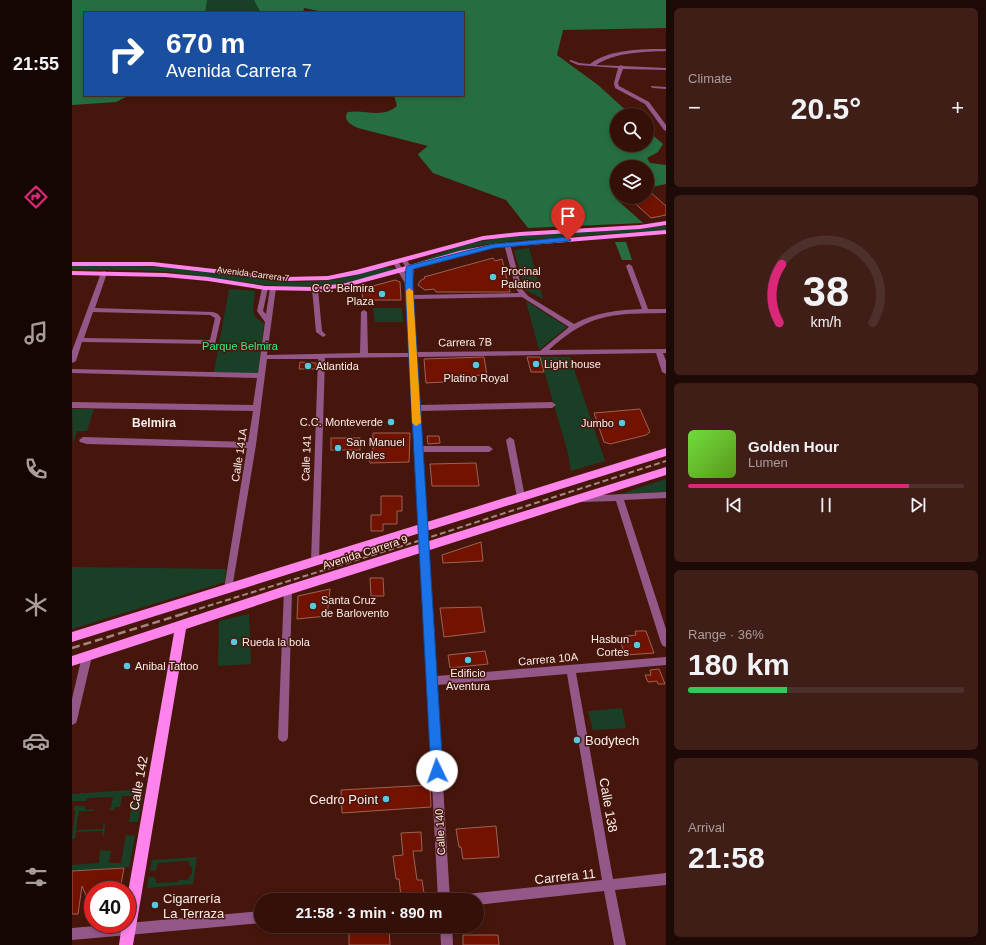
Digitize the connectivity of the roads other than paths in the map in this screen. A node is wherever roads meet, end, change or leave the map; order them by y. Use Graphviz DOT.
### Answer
graph roads {
  1 [pos="666,50"];
  2 [pos="571,61"];
  3 [pos="592,66"];
  4 [pos="621,66"];
  5 [pos="666,69"];
  6 [pos="652,87"];
  7 [pos="666,88"];
  8 [pos="666,129"];
  9 [pos="666,223"];
  10 [pos="666,232"];
  11 [pos="654,234"];
  12 [pos="666,237"];
  13 [pos="507,244"];
  14 [pos="72,264"];
  15 [pos="403,265"];
  16 [pos="629,266"];
  17 [pos="72,273"];
  18 [pos="104,273"];
  19 [pos="269,288"];
  20 [pos="315,289"];
  21 [pos="524,295"];
  22 [pos="410,297"];
  23 [pos="91,310"];
  24 [pos="666,311"];
  25 [pos="364,312"];
  26 [pos="646,312"];
  27 [pos="573,326"];
  28 [pos="323,335"];
  29 [pos="80,340"];
  30 [pos="662,351"];
  31 [pos="543,352"];
  32 [pos="413,353"];
  33 [pos="364,355"];
  34 [pos="322,356"];
  35 [pos="264,357"];
  36 [pos="72,360"];
  37 [pos="72,371"];
  38 [pos="666,372"];
  39 [pos="261,376"];
  40 [pos="72,405"];
  41 [pos="552,405"];
  42 [pos="257,408"];
  43 [pos="416,408"];
  44 [pos="83,440"];
  45 [pos="510,440"];
  46 [pos="252,445"];
  47 [pos="489,448"];
  48 [pos="418,449"];
  49 [pos="666,452"];
  50 [pos="666,471"];
  51 [pos="666,495"];
  52 [pos="521,497"];
  53 [pos="619,497"];
  54 [pos="579,499"];
  55 [pos="422,528"];
  56 [pos="424,547"];
  57 [pos="315,561"];
  58 [pos="228,589"];
  59 [pos="288,590"];
  60 [pos="662,620"];
  61 [pos="181,626"];
  62 [pos="72,637"];
  63 [pos="666,643"];
  64 [pos="87,656"];
  65 [pos="72,660"];
  66 [pos="666,661"];
  67 [pos="571,669"];
  68 [pos="432,681"];
  69 [pos="72,720"];
  70 [pos="283,738"];
  71 [pos="666,879"];
  72 [pos="608,885"];
  73 [pos="136,887"];
  74 [pos="444,893"];
  75 [pos="484,898"];
  76 [pos="254,919"];
  77 [pos="136,927"];
  78 [pos="84,933"];
  79 [pos="128,933"];
  80 [pos="446,933"];
  81 [pos="72,934"];
  82 [pos="126,945"];
  83 [pos="447,945"];
  84 [pos="620,945"];
  1 -- 3 [label="street"];
  2 -- 3 [label="street"];
  3 -- 4 [label="street"];
  4 -- 5 [label="street"];
  4 -- 8 [label="street"];
  6 -- 7 [label="street"];
  9 -- 15 [label="main road, Avenida Carrera 7"];
  10 -- 11 [label="main road, Avenida Carrera 7"];
  11 -- 12 [label="main road"];
  11 -- 13 [label="main road, Avenida Carrera 7"];
  13 -- 15 [label="main road, Avenida Carrera 7"];
  13 -- 21 [label="street"];
  14 -- 15 [label="main road, Avenida Carrera 7"];
  15 -- 20 [label="main road, Avenida Carrera 7"];
  15 -- 22 [label="street, Calle 140"];
  16 -- 26 [label="street"];
  17 -- 18 [label="main road, Avenida Carrera 7"];
  18 -- 19 [label="main road, Avenida Carrera 7"];
  18 -- 23 [label="street"];
  19 -- 20 [label="main road, Avenida Carrera 7"];
  19 -- 35 [label="street, Calle 141A"];
  20 -- 28 [label="street"];
  21 -- 22 [label="street"];
  21 -- 27 [label="street"];
  22 -- 32 [label="street, Calle 140"];
  23 -- 29 [label="street"];
  23 -- 29 [label="street"];
  24 -- 26 [label="street"];
  25 -- 33 [label="street"];
  26 -- 27 [label="street"];
  27 -- 31 [label="street"];
  29 -- 36 [label="street"];
  30 -- 31 [label="street, Carrera 7B"];
  30 -- 38 [label="street"];
  31 -- 32 [label="street, Carrera 7B"];
  32 -- 33 [label="street, Carrera 7B"];
  32 -- 43 [label="street, Calle 140"];
  33 -- 34 [label="street, Carrera 7B"];
  34 -- 35 [label="street, Carrera 7B"];
  34 -- 57 [label="street, Calle 141"];
  35 -- 39 [label="street, Calle 141A"];
  37 -- 39 [label="street"];
  39 -- 42 [label="street, Calle 141A"];
  40 -- 42 [label="street"];
  41 -- 43 [label="street"];
  42 -- 46 [label="street, Calle 141A"];
  43 -- 48 [label="street, Calle 140"];
  44 -- 46 [label="street"];
  45 -- 52 [label="street"];
  46 -- 58 [label="street, Calle 141A"];
  47 -- 48 [label="street"];
  48 -- 55 [label="street, Calle 140"];
  49 -- 52 [label="main road, Avenida Carrera 9"];
  50 -- 54 [label="main road, Avenida Carrera 9"];
  51 -- 53 [label="street"];
  52 -- 55 [label="main road, Avenida Carrera 9"];
  53 -- 54 [label="street"];
  53 -- 60 [label="street"];
  54 -- 56 [label="main road, Avenida Carrera 9"];
  55 -- 56 [label="street, Calle 140"];
  55 -- 57 [label="main road, Avenida Carrera 9"];
  56 -- 59 [label="main road, Avenida Carrera 9"];
  56 -- 68 [label="street, Calle 140"];
  57 -- 58 [label="main road, Avenida Carrera 9"];
  58 -- 62 [label="main road, Avenida Carrera 9"];
  59 -- 61 [label="main road, Avenida Carrera 9"];
  59 -- 70 [label="street"];
  60 -- 63 [label="street"];
  61 -- 64 [label="main road, Avenida Carrera 9"];
  61 -- 73 [label="main road, Calle 142"];
  64 -- 65 [label="main road, Avenida Carrera 9"];
  64 -- 69 [label="street"];
  66 -- 67 [label="street, Carrera 10A"];
  67 -- 68 [label="street, Carrera 10A"];
  67 -- 72 [label="street, Calle 138"];
  68 -- 74 [label="street, Calle 140"];
  71 -- 72 [label="street, Carrera 11"];
  72 -- 75 [label="street, Carrera 11"];
  72 -- 84 [label="street, Calle 138"];
  76 -- 77 [label="street"];
  78 -- 81 [label="street"];
  79 -- 82 [label="main road, Calle 142"];
  80 -- 83 [label="street"];
}
